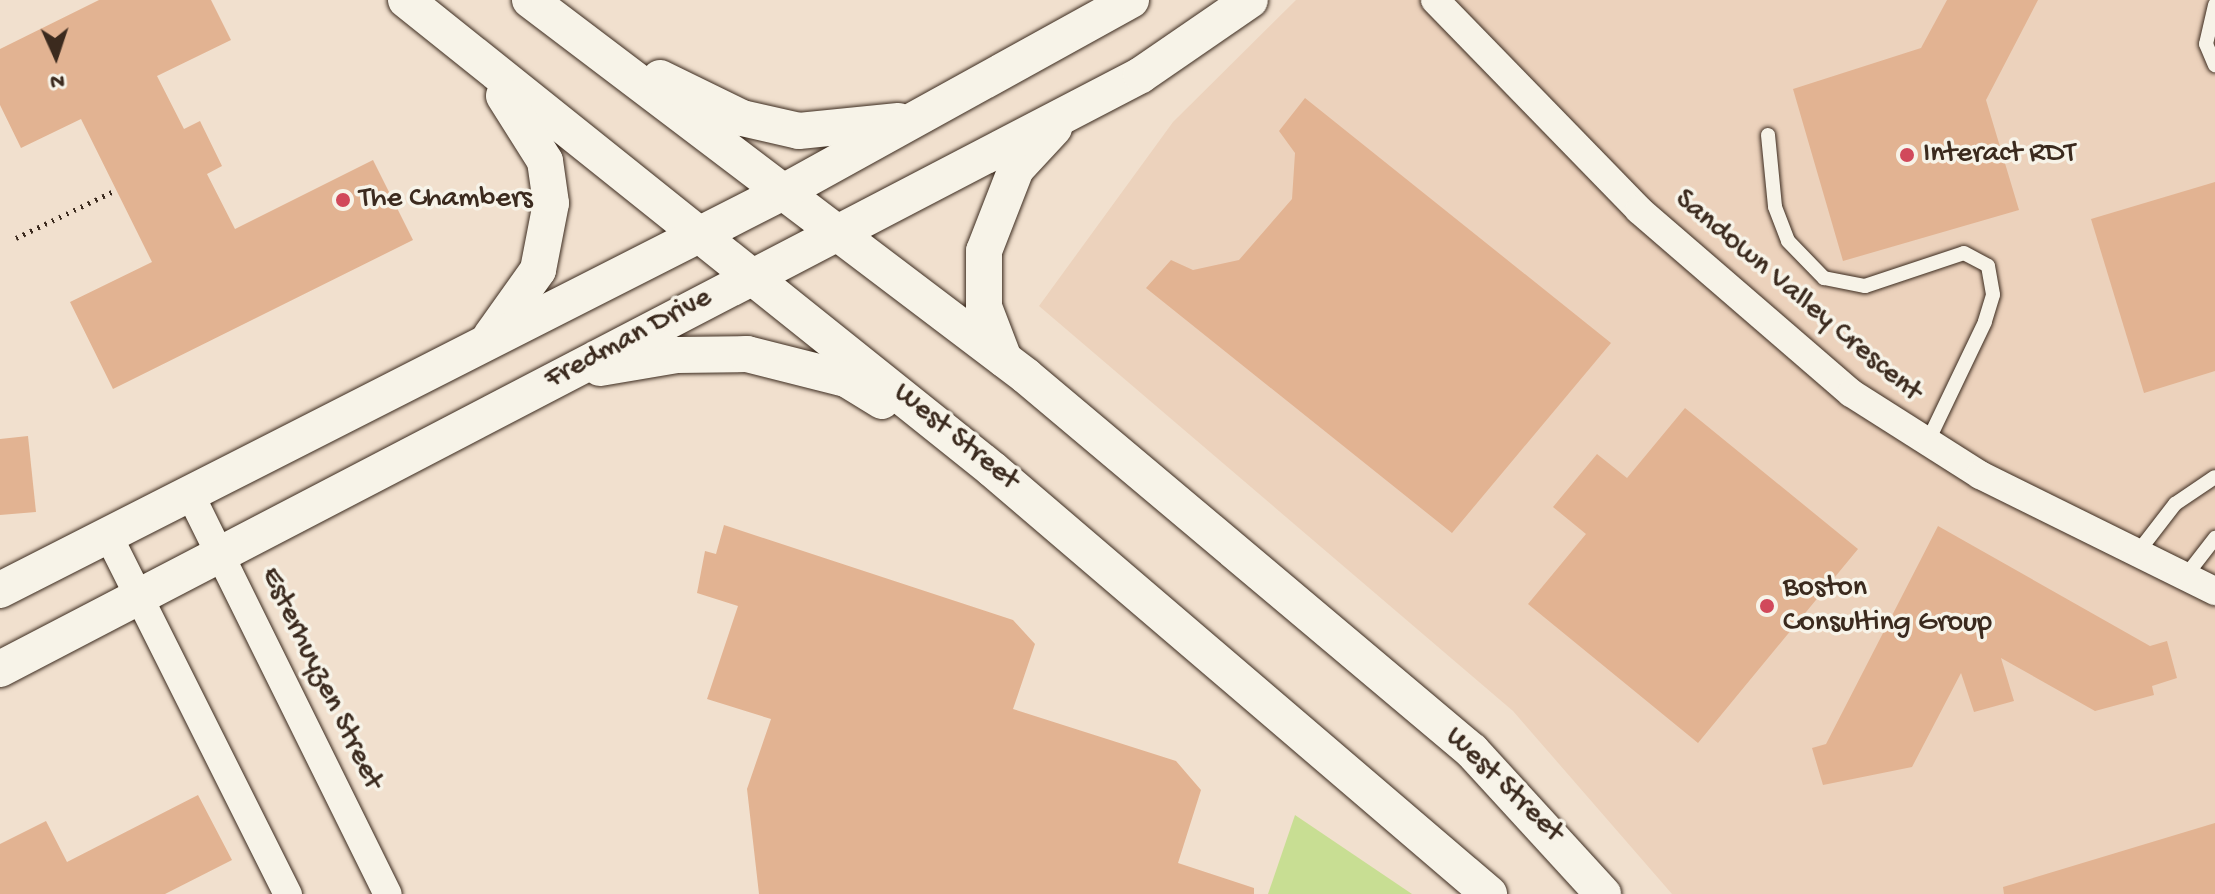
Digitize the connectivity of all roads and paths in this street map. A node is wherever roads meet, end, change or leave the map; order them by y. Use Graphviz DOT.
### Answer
graph roads {
  1 [pos="406,0"];
  2 [pos="530,0"];
  3 [pos="1131,0"];
  4 [pos="1250,0"];
  5 [pos="1435,0"];
  6 [pos="2215,5"];
  7 [pos="583,43"];
  8 [pos="464,50"];
  9 [pos="2215,65"];
  10 [pos="1072,109"];
  11 [pos="930,115"];
  12 [pos="1768,135"];
  13 [pos="116,190"];
  14 [pos="787,190"];
  15 [pos="836,232"];
  16 [pos="699,234"];
  17 [pos="16,238"];
  18 [pos="754,275"];
  19 [pos="483,347"];
  20 [pos="1005,360"];
  21 [pos="541,387"];
  22 [pos="1926,446"];
  23 [pos="992,469"];
  24 [pos="2215,477"];
  25 [pos="190,494"];
  26 [pos="108,535"];
  27 [pos="2215,538"];
  28 [pos="2138,552"];
  29 [pos="220,553"];
  30 [pos="2184,578"];
  31 [pos="0,590"];
  32 [pos="2215,591"];
  33 [pos="135,597"];
  34 [pos="0,669"];
  35 [pos="288,894"];
  36 [pos="388,894"];
  37 [pos="1489,894"];
  38 [pos="1603,894"];
  1 -- 8 [label="street, West Street"];
  2 -- 7 [label="street, West Street"];
  3 -- 11 [label="street, Fredman Drive"];
  4 -- 10 [label="street, Fredman Drive"];
  5 -- 22 [label="street, Sandown Valley Crescent"];
  6 -- 9 [label="lane"];
  7 -- 11 [label="street"];
  7 -- 14 [label="street, West Street"];
  8 -- 16 [label="street, West Street"];
  8 -- 19 [label="street"];
  10 -- 15 [label="street, Fredman Drive"];
  10 -- 20 [label="street"];
  11 -- 14 [label="street, Fredman Drive"];
  12 -- 22 [label="lane"];
  13 -- 17 [label="path"];
  14 -- 15 [label="street, West Street"];
  14 -- 16 [label="street, Fredman Drive"];
  15 -- 18 [label="street, Fredman Drive"];
  15 -- 20 [label="street, West Street"];
  16 -- 18 [label="street, West Street"];
  16 -- 19 [label="street, Fredman Drive"];
  18 -- 21 [label="street, Fredman Drive"];
  18 -- 23 [label="street, West Street"];
  19 -- 25 [label="street, Fredman Drive"];
  20 -- 38 [label="street, West Street"];
  21 -- 23 [label="street"];
  21 -- 29 [label="street, Fredman Drive"];
  22 -- 28 [label="street, Sandown Valley Crescent"];
  23 -- 37 [label="street, West Street"];
  24 -- 28 [label="lane"];
  25 -- 26 [label="street, Fredman Drive"];
  25 -- 29 [label="street, Esterhuyzen Street"];
  26 -- 31 [label="street, Fredman Drive"];
  26 -- 33 [label="street"];
  27 -- 30 [label="lane"];
  28 -- 30 [label="street, Sandown Valley Crescent"];
  29 -- 33 [label="street, Fredman Drive"];
  29 -- 36 [label="street, Esterhuyzen Street"];
  30 -- 32 [label="street, Sandown Valley Crescent"];
  33 -- 34 [label="street, Fredman Drive"];
  33 -- 35 [label="street"];
}
